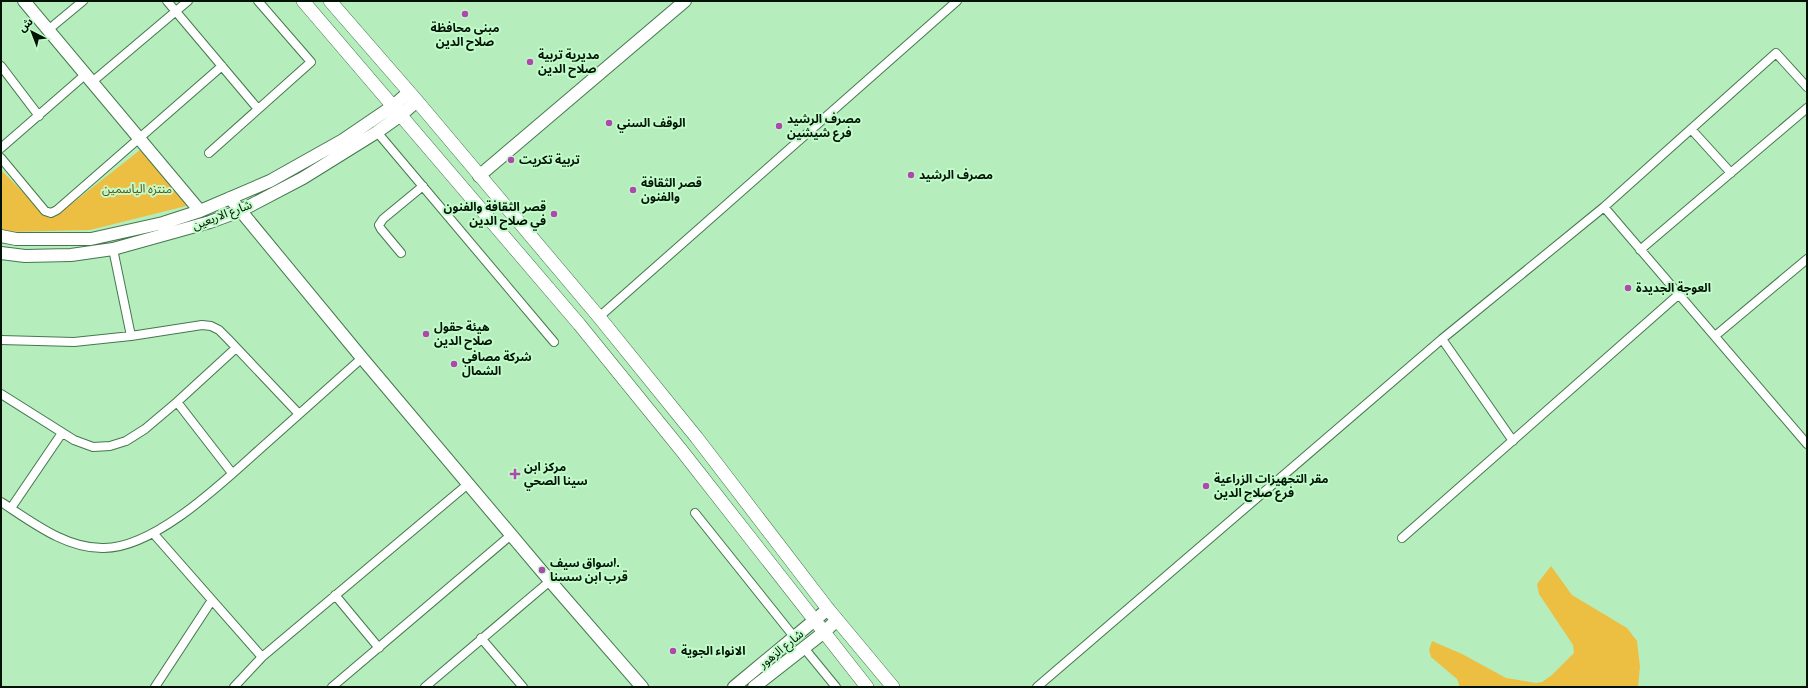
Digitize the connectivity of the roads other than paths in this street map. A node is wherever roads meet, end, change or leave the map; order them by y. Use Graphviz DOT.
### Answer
graph roads {
  1 [pos="24,1"];
  2 [pos="83,1"];
  3 [pos="167,1"];
  4 [pos="188,1"];
  5 [pos="258,1"];
  6 [pos="303,1"];
  7 [pos="330,1"];
  8 [pos="685,1"];
  9 [pos="957,1"];
  10 [pos="176,11"];
  11 [pos="48,30"];
  12 [pos="1,66"];
  13 [pos="222,66"];
  14 [pos="89,78"];
  15 [pos="1807,87"];
  16 [pos="413,96"];
  17 [pos="1807,108"];
  18 [pos="258,109"];
  19 [pos="397,110"];
  20 [pos="39,116"];
  21 [pos="1691,129"];
  22 [pos="377,132"];
  23 [pos="140,138"];
  24 [pos="1,148"];
  25 [pos="209,153"];
  26 [pos="1,158"];
  27 [pos="1731,173"];
  28 [pos="479,176"];
  29 [pos="423,186"];
  30 [pos="230,198"];
  31 [pos="1604,206"];
  32 [pos="240,210"];
  33 [pos="200,211"];
  34 [pos="1,236"];
  35 [pos="113,249"];
  36 [pos="1640,250"];
  37 [pos="1,253"];
  38 [pos="401,253"];
  39 [pos="1807,258"];
  40 [pos="1678,295"];
  41 [pos="599,317"];
  42 [pos="131,336"];
  43 [pos="1715,336"];
  44 [pos="1442,339"];
  45 [pos="1,340"];
  46 [pos="554,342"];
  47 [pos="236,348"];
  48 [pos="362,358"];
  49 [pos="1,394"];
  50 [pos="177,402"];
  51 [pos="299,414"];
  52 [pos="62,434"];
  53 [pos="1513,441"];
  54 [pos="1807,444"];
  55 [pos="232,473"];
  56 [pos="468,484"];
  57 [pos="1,503"];
  58 [pos="11,508"];
  59 [pos="695,513"];
  60 [pos="153,533"];
  61 [pos="511,535"];
  62 [pos="1402,538"];
  63 [pos="550,581"];
  64 [pos="335,595"];
  65 [pos="212,600"];
  66 [pos="828,610"];
  67 [pos="837,620"];
  68 [pos="814,622"];
  69 [pos="823,633"];
  70 [pos="480,638"];
  71 [pos="795,638"];
  72 [pos="379,648"];
  73 [pos="804,648"];
  74 [pos="262,657"];
  75 [pos="155,687"];
  76 [pos="234,687"];
  77 [pos="332,687"];
  78 [pos="425,687"];
  79 [pos="523,687"];
  80 [pos="642,687"];
  81 [pos="734,687"];
  82 [pos="754,687"];
  83 [pos="836,687"];
  84 [pos="867,687"];
  85 [pos="893,687"];
  86 [pos="1037,687"];
  1 -- 11 [label="street"];
  2 -- 11 [label="street"];
  3 -- 10 [label="street"];
  4 -- 10 [label="street"];
  5 -- 18 [label="street"];
  6 -- 19 [label="main road"];
  7 -- 16 [label="main road"];
  8 -- 28 [label="street"];
  9 -- 41 [label="street"];
  10 -- 13 [label="street"];
  10 -- 14 [label="street"];
  11 -- 14 [label="street"];
  12 -- 20 [label="street"];
  13 -- 18 [label="street"];
  13 -- 23 [label="street"];
  14 -- 20 [label="street"];
  14 -- 23 [label="street"];
  15 -- 21 [label="street"];
  16 -- 19 [label="street, شارع الاربعين"];
  16 -- 28 [label="main road"];
  17 -- 27 [label="street"];
  18 -- 25 [label="street"];
  19 -- 22 [label="street, شارع الاربعين"];
  19 -- 30 [label="street"];
  19 -- 68 [label="main road"];
  20 -- 24 [label="street"];
  21 -- 27 [label="street"];
  21 -- 31 [label="street"];
  22 -- 29 [label="street"];
  22 -- 32 [label="street, شارع الاربعين"];
  23 -- 26 [label="street"];
  23 -- 33 [label="street"];
  27 -- 36 [label="street"];
  28 -- 41 [label="main road"];
  29 -- 38 [label="street"];
  29 -- 46 [label="street"];
  30 -- 32 [label="street"];
  30 -- 33 [label="street"];
  31 -- 36 [label="street"];
  31 -- 44 [label="street"];
  32 -- 35 [label="street, شارع الاربعين"];
  32 -- 48 [label="street"];
  33 -- 34 [label="street"];
  35 -- 37 [label="street, شارع الاربعين"];
  35 -- 42 [label="street"];
  36 -- 40 [label="street"];
  39 -- 43 [label="street"];
  40 -- 43 [label="street"];
  40 -- 53 [label="street"];
  41 -- 66 [label="main road"];
  42 -- 45 [label="street"];
  42 -- 47 [label="street"];
  43 -- 54 [label="street"];
  44 -- 53 [label="street"];
  44 -- 86 [label="street"];
  47 -- 50 [label="street"];
  47 -- 51 [label="street"];
  48 -- 51 [label="street"];
  48 -- 56 [label="street"];
  49 -- 52 [label="street"];
  50 -- 52 [label="street"];
  50 -- 55 [label="street"];
  51 -- 55 [label="street"];
  52 -- 58 [label="street"];
  53 -- 62 [label="street"];
  55 -- 60 [label="street"];
  56 -- 61 [label="street"];
  56 -- 64 [label="street"];
  57 -- 58 [label="street"];
  58 -- 60 [label="street"];
  59 -- 71 [label="street"];
  60 -- 65 [label="street"];
  61 -- 63 [label="street"];
  61 -- 72 [label="street"];
  63 -- 70 [label="street"];
  63 -- 80 [label="street"];
  64 -- 72 [label="street"];
  64 -- 74 [label="street"];
  65 -- 74 [label="street"];
  65 -- 75 [label="street"];
  66 -- 67 [label="main road"];
  66 -- 68 [label="street, شارع الزهور"];
  67 -- 69 [label="street, شارع الزهور"];
  67 -- 85 [label="main road"];
  68 -- 69 [label="main road"];
  68 -- 71 [label="street, شارع الزهور"];
  69 -- 73 [label="street, شارع الزهور"];
  69 -- 84 [label="main road"];
  70 -- 78 [label="street"];
  70 -- 79 [label="street"];
  71 -- 81 [label="street, شارع الزهور"];
  72 -- 77 [label="street"];
  73 -- 82 [label="street, شارع الزهور"];
  73 -- 83 [label="street"];
  74 -- 76 [label="street"];
}
